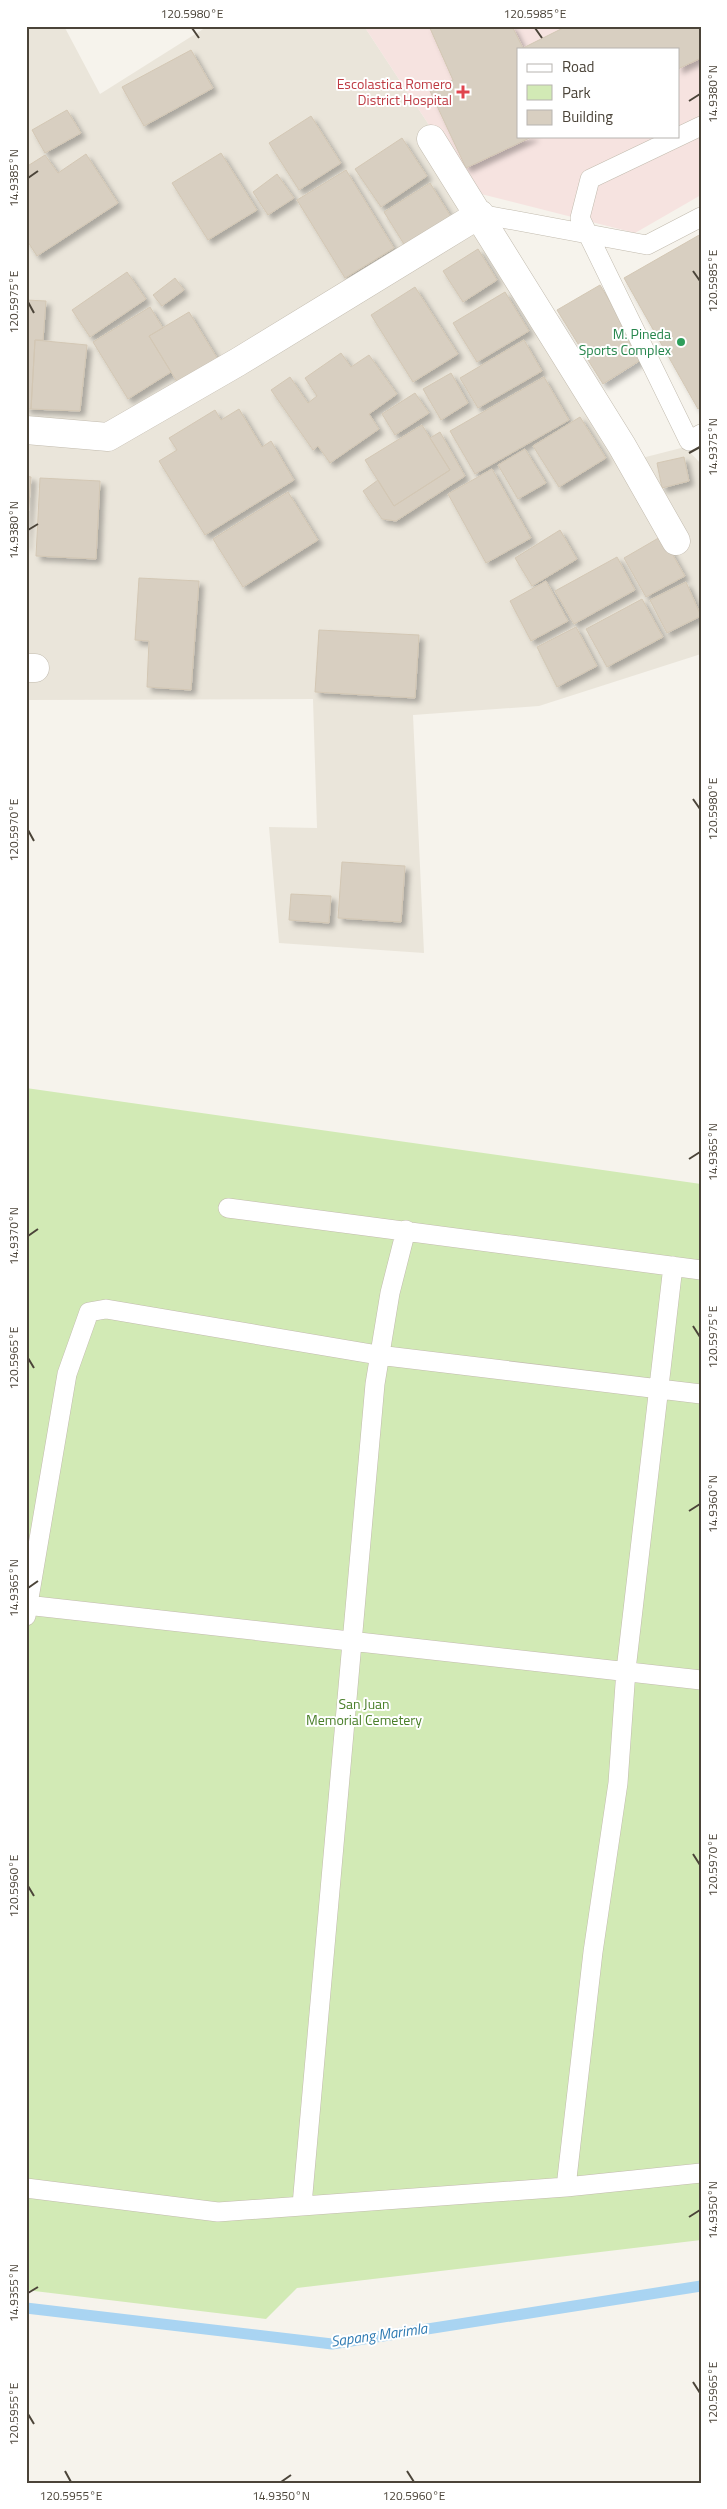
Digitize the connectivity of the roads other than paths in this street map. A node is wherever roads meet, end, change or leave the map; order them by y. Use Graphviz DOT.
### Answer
graph roads {
  1 [pos="701,126"];
  2 [pos="680,136"];
  3 [pos="676,138"];
  4 [pos="431,139"];
  5 [pos="480,214"];
  6 [pos="701,217"];
  7 [pos="587,233"];
  8 [pos="26,430"];
  9 [pos="701,434"];
  10 [pos="676,541"];
  11 [pos="228,1208"];
  12 [pos="406,1230"];
  13 [pos="673,1266"];
  14 [pos="701,1270"];
  15 [pos="378,1355"];
  16 [pos="658,1389"];
  17 [pos="701,1394"];
  18 [pos="27,1609"];
  19 [pos="352,1641"];
  20 [pos="626,1670"];
  21 [pos="701,1680"];
  22 [pos="701,2173"];
  23 [pos="566,2187"];
  24 [pos="26,2188"];
  25 [pos="302,2205"];
  1 -- 2 [label="lane"];
  3 -- 7 [label="lane"];
  4 -- 5 [label="street"];
  5 -- 7 [label="lane"];
  5 -- 8 [label="street"];
  5 -- 10 [label="street"];
  6 -- 7 [label="lane"];
  7 -- 9 [label="lane"];
  11 -- 12 [label="lane"];
  12 -- 13 [label="lane"];
  12 -- 15 [label="lane"];
  13 -- 14 [label="lane"];
  13 -- 16 [label="lane"];
  15 -- 16 [label="lane"];
  15 -- 18 [label="lane"];
  15 -- 19 [label="lane"];
  16 -- 17 [label="lane"];
  16 -- 20 [label="lane"];
  18 -- 19 [label="lane"];
  19 -- 20 [label="lane"];
  19 -- 25 [label="lane"];
  20 -- 21 [label="lane"];
  20 -- 23 [label="lane"];
  22 -- 23 [label="lane"];
  23 -- 25 [label="lane"];
  24 -- 25 [label="lane"];
}
